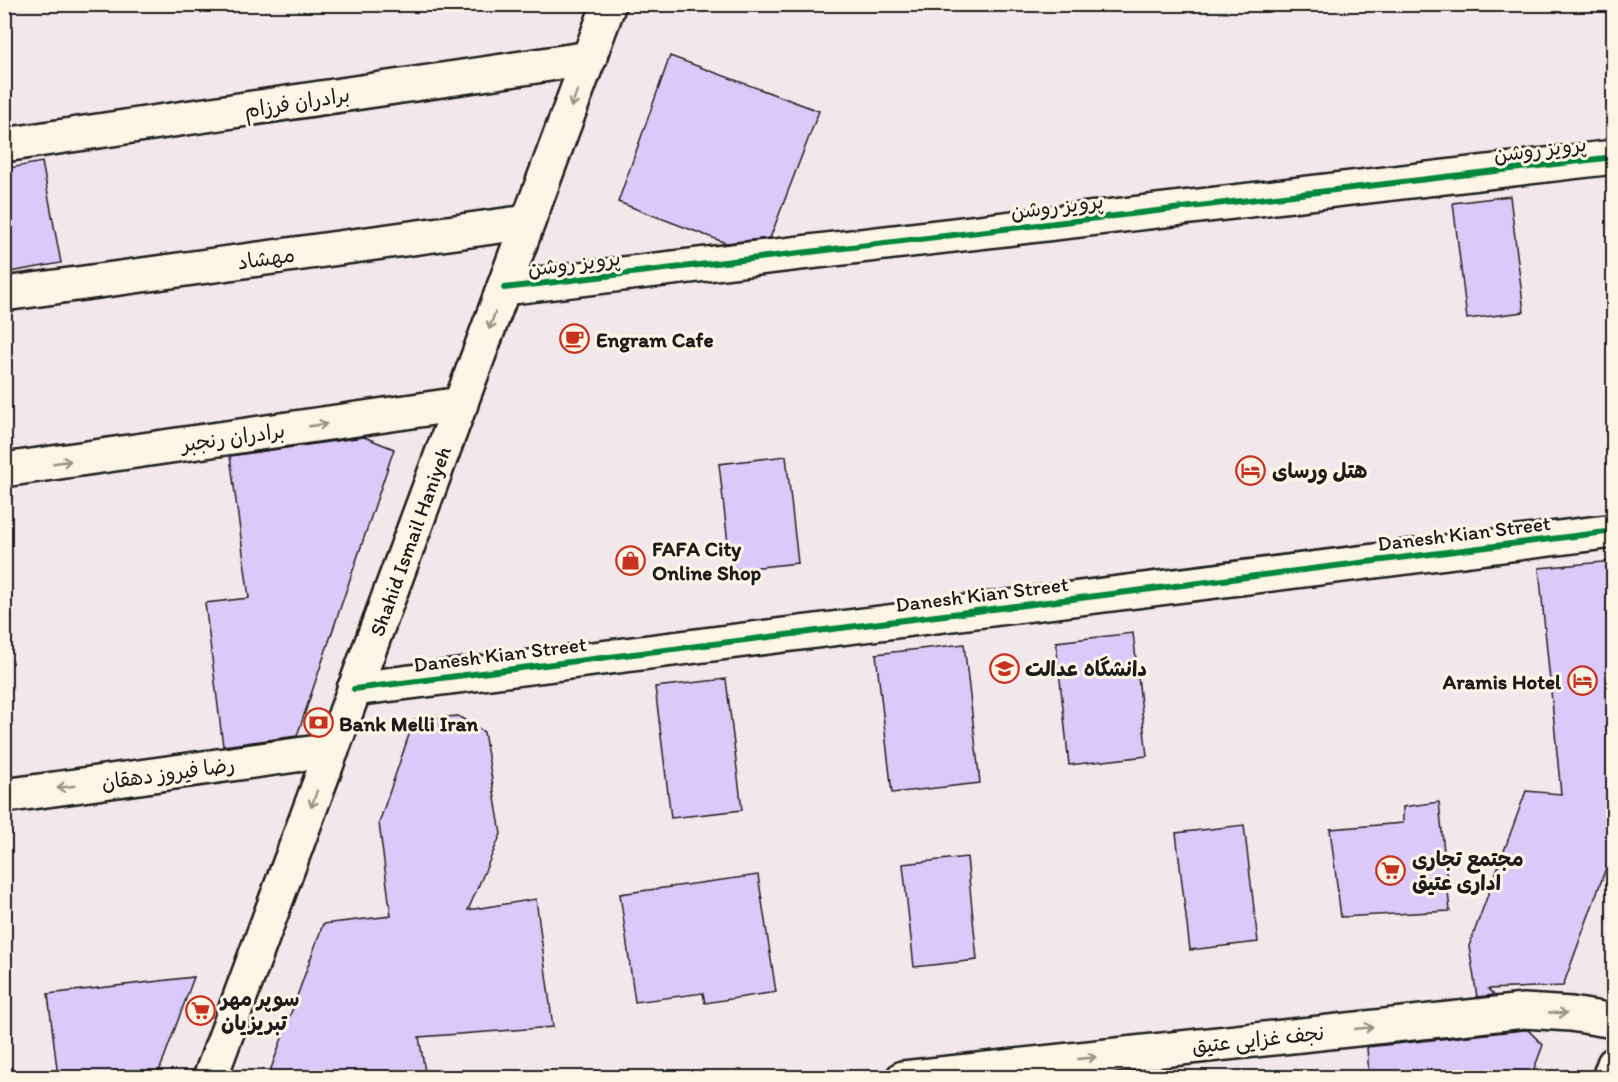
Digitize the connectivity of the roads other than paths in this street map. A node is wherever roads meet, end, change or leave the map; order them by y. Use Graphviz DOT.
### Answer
graph roads {
  1 [pos="609,4"];
  2 [pos="590,58"];
  3 [pos="4,145"];
  4 [pos="1614,157"];
  5 [pos="528,222"];
  6 [pos="504,288"];
  7 [pos="4,294"];
  8 [pos="461,404"];
  9 [pos="4,470"];
  10 [pos="1614,531"];
  11 [pos="354,689"];
  12 [pos="332,750"];
  13 [pos="4,796"];
  14 [pos="1614,1021"];
  15 [pos="1614,1064"];
  16 [pos="210,1077"];
  17 [pos="903,1077"];
  18 [pos="1609,1077"];
  1 -- 2 [label="street, Shahid Ismail Haniyeh"];
  2 -- 3 [label="street, برادران فرزام"];
  2 -- 5 [label="street, Shahid Ismail Haniyeh, one-way"];
  4 -- 6 [label="street, پرویز روشن"];
  5 -- 6 [label="street, Shahid Ismail Haniyeh"];
  5 -- 7 [label="street, مهشاد"];
  6 -- 8 [label="street, Shahid Ismail Haniyeh, one-way"];
  9 -- 8 [label="street, برادران رنجبر, one-way"];
  8 -- 11 [label="street, Shahid Ismail Haniyeh"];
  10 -- 11 [label="street, Danesh Kian Street"];
  11 -- 12 [label="street, Shahid Ismail Haniyeh"];
  12 -- 13 [label="street, رضا فیروز دهقان, one-way"];
  12 -- 16 [label="street, Shahid Ismail Haniyeh, one-way"];
  17 -- 14 [label="street, نجف غزایی عتیق, one-way"];
  15 -- 18 [label="street"];
}
